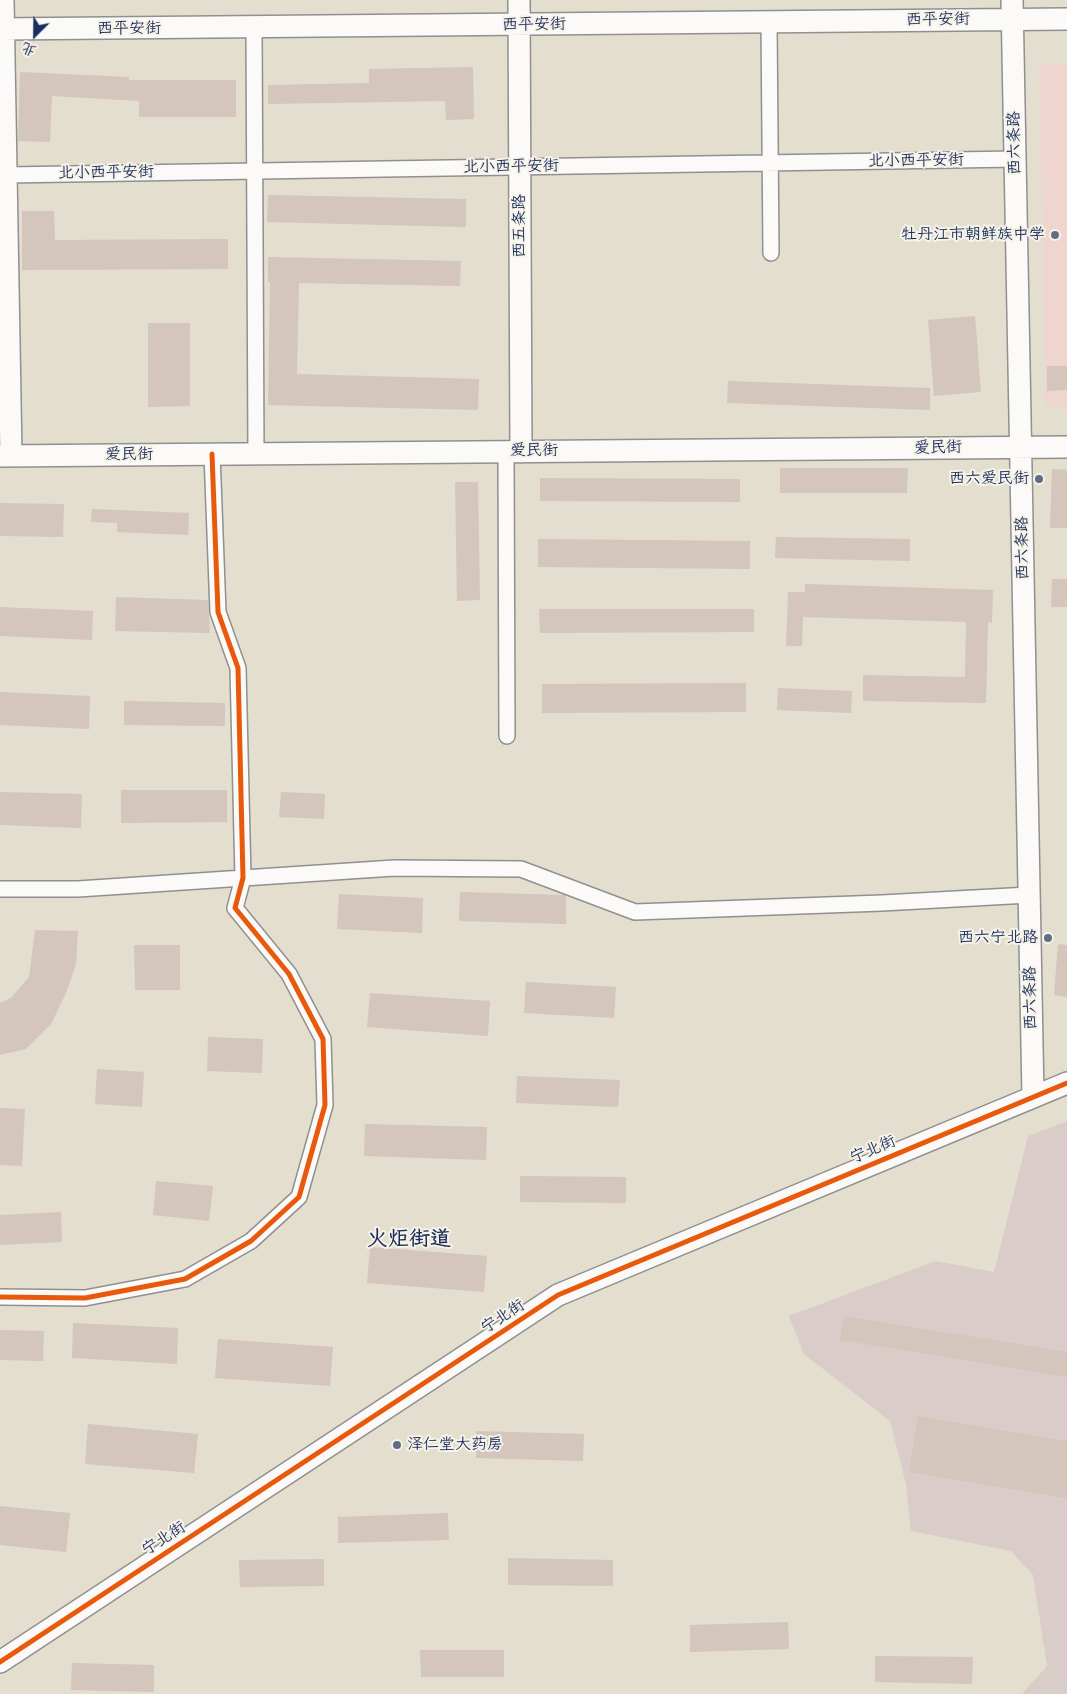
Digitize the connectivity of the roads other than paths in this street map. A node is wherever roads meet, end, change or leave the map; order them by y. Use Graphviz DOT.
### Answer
graph roads {
  1 [pos="3,0"];
  2 [pos="519,0"];
  3 [pos="1013,9"];
  4 [pos="1067,19"];
  5 [pos="769,22"];
  6 [pos="518,25"];
  7 [pos="254,28"];
  8 [pos="2,30"];
  9 [pos="1016,159"];
  10 [pos="770,163"];
  11 [pos="519,167"];
  12 [pos="255,171"];
  13 [pos="6,175"];
  14 [pos="771,253"];
  15 [pos="4,315"];
  16 [pos="1021,447"];
  17 [pos="1067,447"];
  18 [pos="513,452"];
  19 [pos="212,454"];
  20 [pos="256,454"];
  21 [pos="5,456"];
  22 [pos="507,736"];
  23 [pos="243,878"];
  24 [pos="0,889"];
  25 [pos="1029,895"];
  26 [pos="1067,1083"];
  27 [pos="1033,1096"];
  28 [pos="0,1297"];
  29 [pos="0,1662"];
  1 -- 8 [label="street"];
  2 -- 6 [label="street, 西五条路"];
  3 -- 4 [label="street, 西平安街"];
  3 -- 5 [label="street, 西平安街"];
  3 -- 9 [label="street, 西六条路"];
  5 -- 6 [label="street, 西平安街"];
  5 -- 10 [label="street"];
  6 -- 7 [label="street, 西平安街"];
  6 -- 11 [label="street, 西五条路"];
  7 -- 8 [label="street, 西平安街"];
  7 -- 12 [label="street"];
  8 -- 13 [label="street"];
  9 -- 10 [label="street, 北小西平安街"];
  9 -- 16 [label="street, 西六条路"];
  10 -- 11 [label="street, 北小西平安街"];
  10 -- 14 [label="street"];
  11 -- 12 [label="street, 北小西平安街"];
  11 -- 18 [label="street, 西五条路"];
  12 -- 13 [label="street, 北小西平安街"];
  12 -- 20 [label="street"];
  13 -- 15 [label="street"];
  15 -- 21 [label="street"];
  16 -- 17 [label="street, 爱民街"];
  16 -- 18 [label="street, 爱民街"];
  16 -- 25 [label="street, 西六条路"];
  18 -- 20 [label="street, 爱民街"];
  18 -- 22 [label="street"];
  19 -- 20 [label="street, 爱民街"];
  19 -- 21 [label="street, 爱民街"];
  19 -- 23 [label="street"];
  23 -- 24 [label="street"];
  23 -- 25 [label="street"];
  23 -- 28 [label="street"];
  25 -- 27 [label="street, 西六条路"];
  26 -- 27 [label="street, 宁北街"];
  27 -- 29 [label="street, 宁北街"];
}
